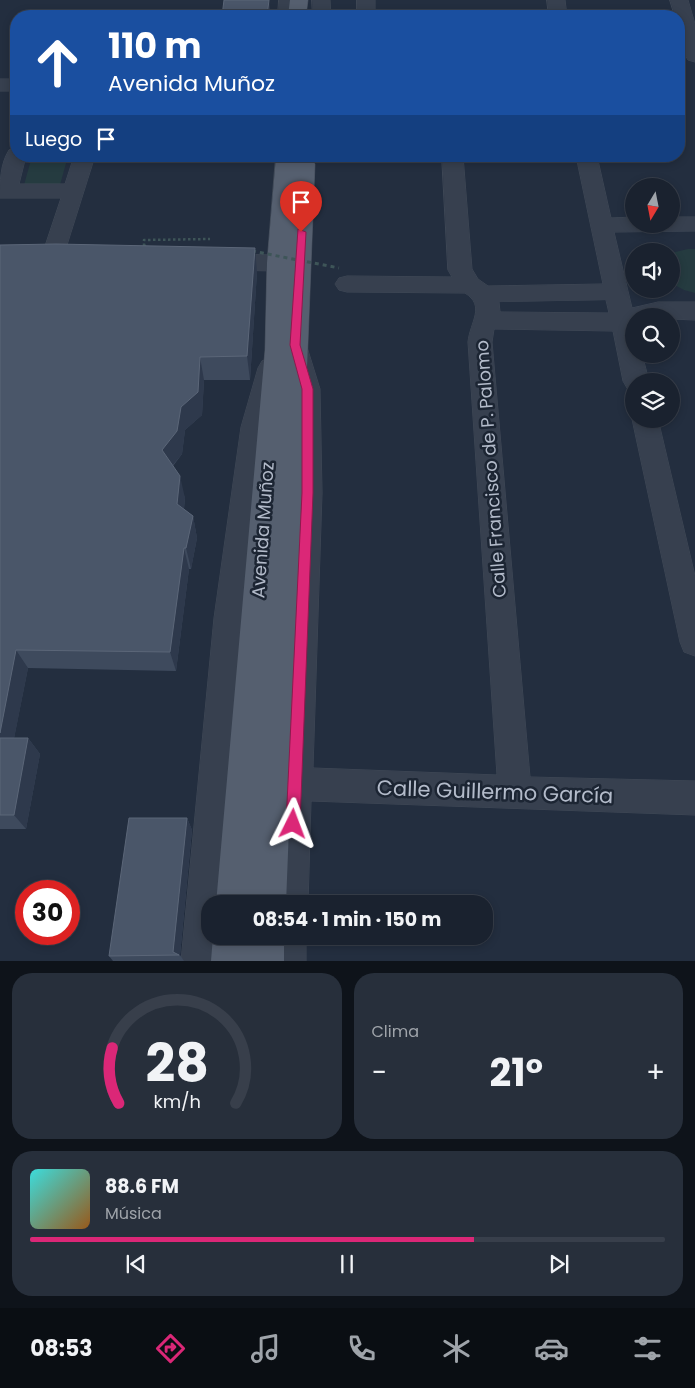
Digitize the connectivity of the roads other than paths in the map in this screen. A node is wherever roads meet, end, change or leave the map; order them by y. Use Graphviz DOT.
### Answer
graph roads {
  1 [pos="685,21"];
  2 [pos="694,53"];
  3 [pos="13,162"];
  4 [pos="83,162"];
  5 [pos="286,162"];
  6 [pos="304,162"];
  7 [pos="452,162"];
  8 [pos="587,162"];
  9 [pos="74,190"];
  10 [pos="3,191"];
  11 [pos="695,224"];
  12 [pos="602,225"];
  13 [pos="54,258"];
  14 [pos="200,261"];
  15 [pos="278,263"];
  16 [pos="343,276"];
  17 [pos="617,292"];
  18 [pos="480,300"];
  19 [pos="695,310"];
  20 [pos="623,322"];
  21 [pos="286,348"];
  22 [pos="634,373"];
  23 [pos="647,428"];
  24 [pos="695,642"];
  25 [pos="295,784"];
  26 [pos="515,794"];
  27 [pos="695,798"];
  28 [pos="235,895"];
  29 [pos="268,895"];
  30 [pos="290,895"];
  31 [pos="231,945"];
  32 [pos="266,945"];
  33 [pos="288,945"];
  34 [pos="200,960"];
  35 [pos="230,960"];
  36 [pos="265,960"];
  37 [pos="287,960"];
  1 -- 2 [label="street"];
  3 -- 10 [label="street"];
  4 -- 9 [label="street"];
  5 -- 15 [label="main road, Avenida Muñoz"];
  6 -- 21 [label="main road, Avenida Muñoz"];
  7 -- 18 [label="street"];
  8 -- 12 [label="street"];
  9 -- 10 [label="street"];
  9 -- 13 [label="street"];
  11 -- 12 [label="street"];
  12 -- 17 [label="street"];
  14 -- 15 [label="street"];
  15 -- 21 [label="main road, Avenida Muñoz"];
  16 -- 18 [label="street"];
  17 -- 18 [label="street"];
  17 -- 20 [label="street"];
  18 -- 20 [label="street"];
  18 -- 26 [label="street, Calle Francisco de P. Palomo"];
  19 -- 20 [label="street"];
  20 -- 22 [label="street"];
  21 -- 25 [label="street"];
  21 -- 28 [label="main road, Avenida Muñoz"];
  21 -- 29 [label="main road, Avenida Muñoz"];
  21 -- 34 [label="street"];
  23 -- 24 [label="street"];
  25 -- 26 [label="street, Calle Guillermo García"];
  25 -- 30 [label="street"];
  26 -- 27 [label="street, Calle Guillermo García"];
  31 -- 35 [label="main road"];
  32 -- 36 [label="main road"];
  33 -- 37 [label="street"];
}
